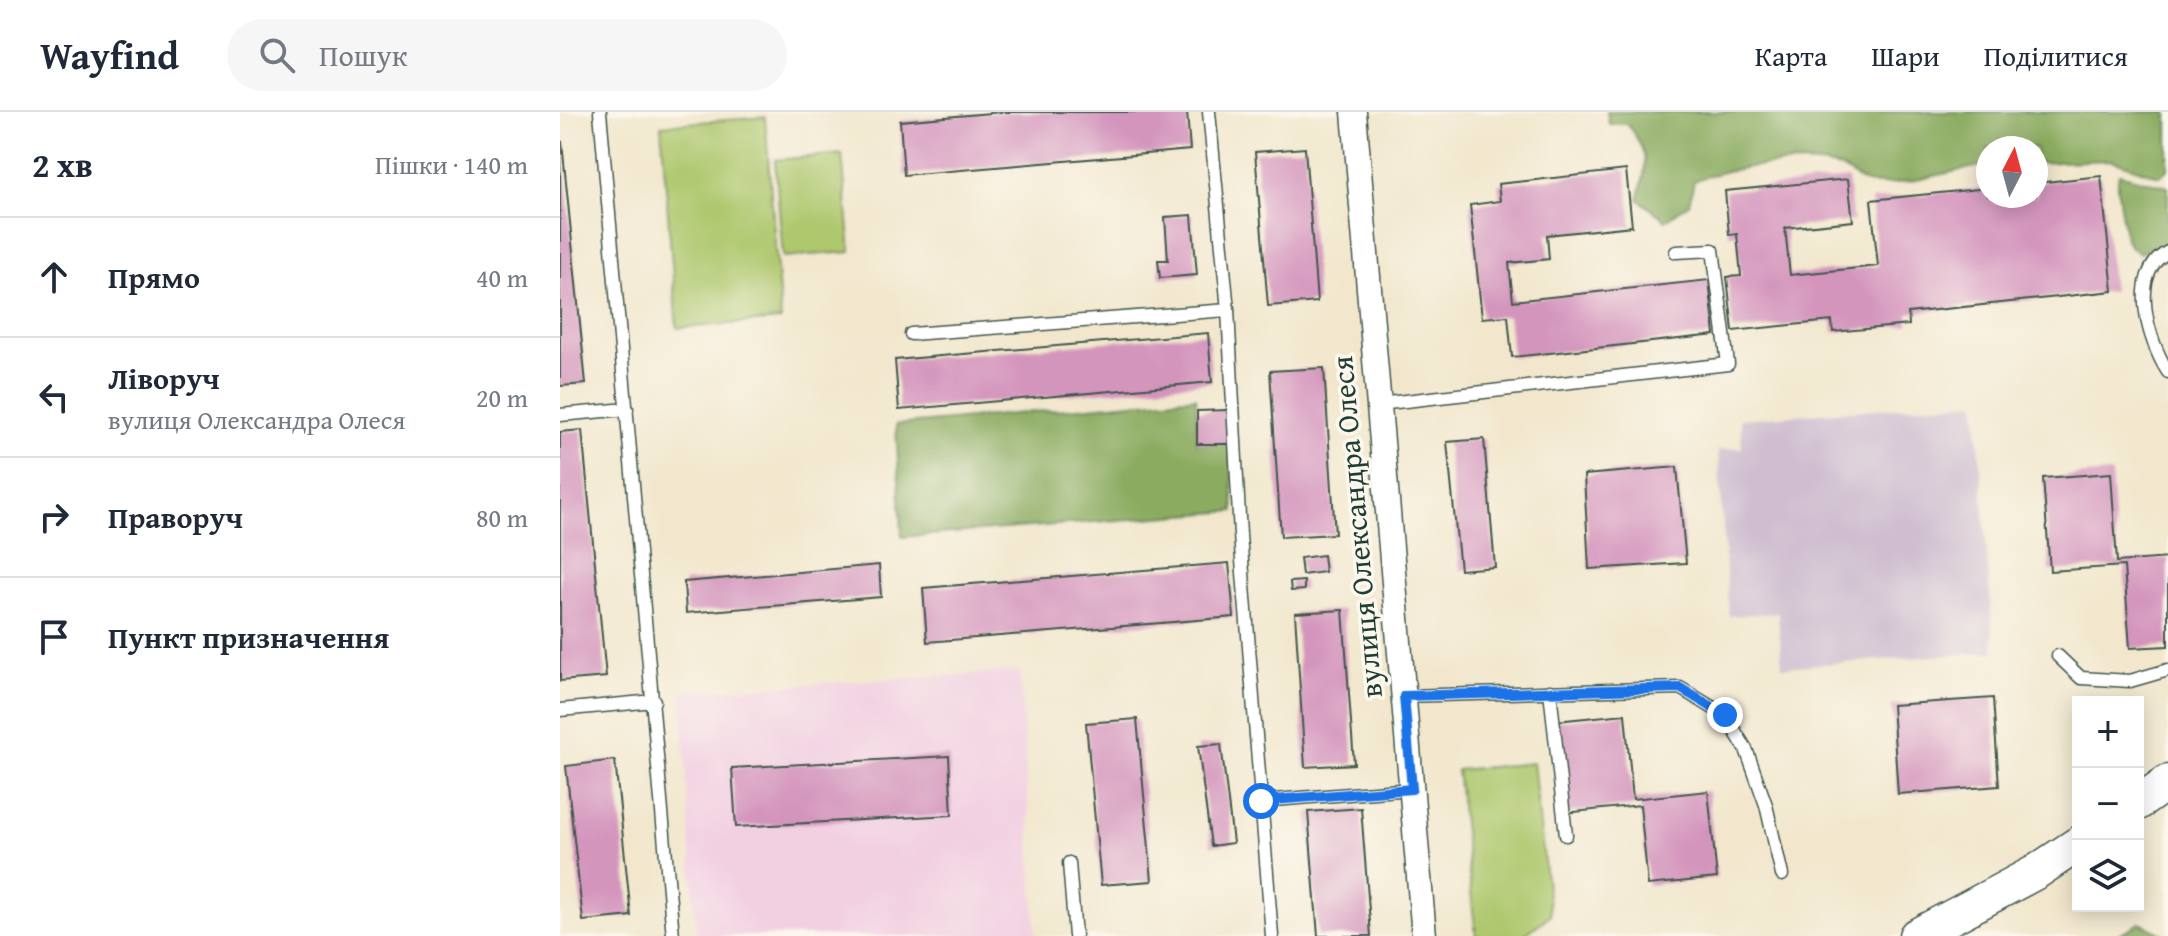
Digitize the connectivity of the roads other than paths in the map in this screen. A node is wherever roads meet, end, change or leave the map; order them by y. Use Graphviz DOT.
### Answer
graph roads {
  1 [pos="600,112"];
  2 [pos="1209,112"];
  3 [pos="1354,112"];
  4 [pos="1676,252"];
  5 [pos="2168,252"];
  6 [pos="1228,310"];
  7 [pos="911,334"];
  8 [pos="2168,372"];
  9 [pos="1379,404"];
  10 [pos="627,409"];
  11 [pos="560,415"];
  12 [pos="2058,656"];
  13 [pos="2168,670"];
  14 [pos="1550,691"];
  15 [pos="1404,696"];
  16 [pos="654,701"];
  17 [pos="560,710"];
  18 [pos="2168,782"];
  19 [pos="1412,789"];
  20 [pos="2144,799"];
  21 [pos="1261,801"];
  22 [pos="1566,835"];
  23 [pos="2072,848"];
  24 [pos="1069,863"];
  25 [pos="1782,875"];
  26 [pos="673,936"];
  27 [pos="1075,936"];
  28 [pos="1272,936"];
  29 [pos="1424,936"];
  30 [pos="1916,936"];
  1 -- 10 [label="lane"];
  2 -- 6 [label="lane"];
  3 -- 9 [label="street, вулиця Олександра Олеся"];
  4 -- 9 [label="lane"];
  5 -- 8 [label="lane"];
  6 -- 7 [label="lane"];
  6 -- 21 [label="lane"];
  9 -- 15 [label="street, вулиця Олександра Олеся"];
  10 -- 11 [label="lane"];
  10 -- 16 [label="lane"];
  12 -- 13 [label="lane"];
  14 -- 15 [label="lane"];
  14 -- 22 [label="lane"];
  14 -- 25 [label="lane"];
  15 -- 19 [label="street, вулиця Олександра Олеся"];
  16 -- 17 [label="lane"];
  16 -- 26 [label="lane"];
  18 -- 20 [label="street"];
  19 -- 21 [label="lane"];
  19 -- 29 [label="street, вулиця Олександра Олеся"];
  21 -- 28 [label="lane"];
  23 -- 30 [label="street"];
  24 -- 27 [label="lane"];
}
